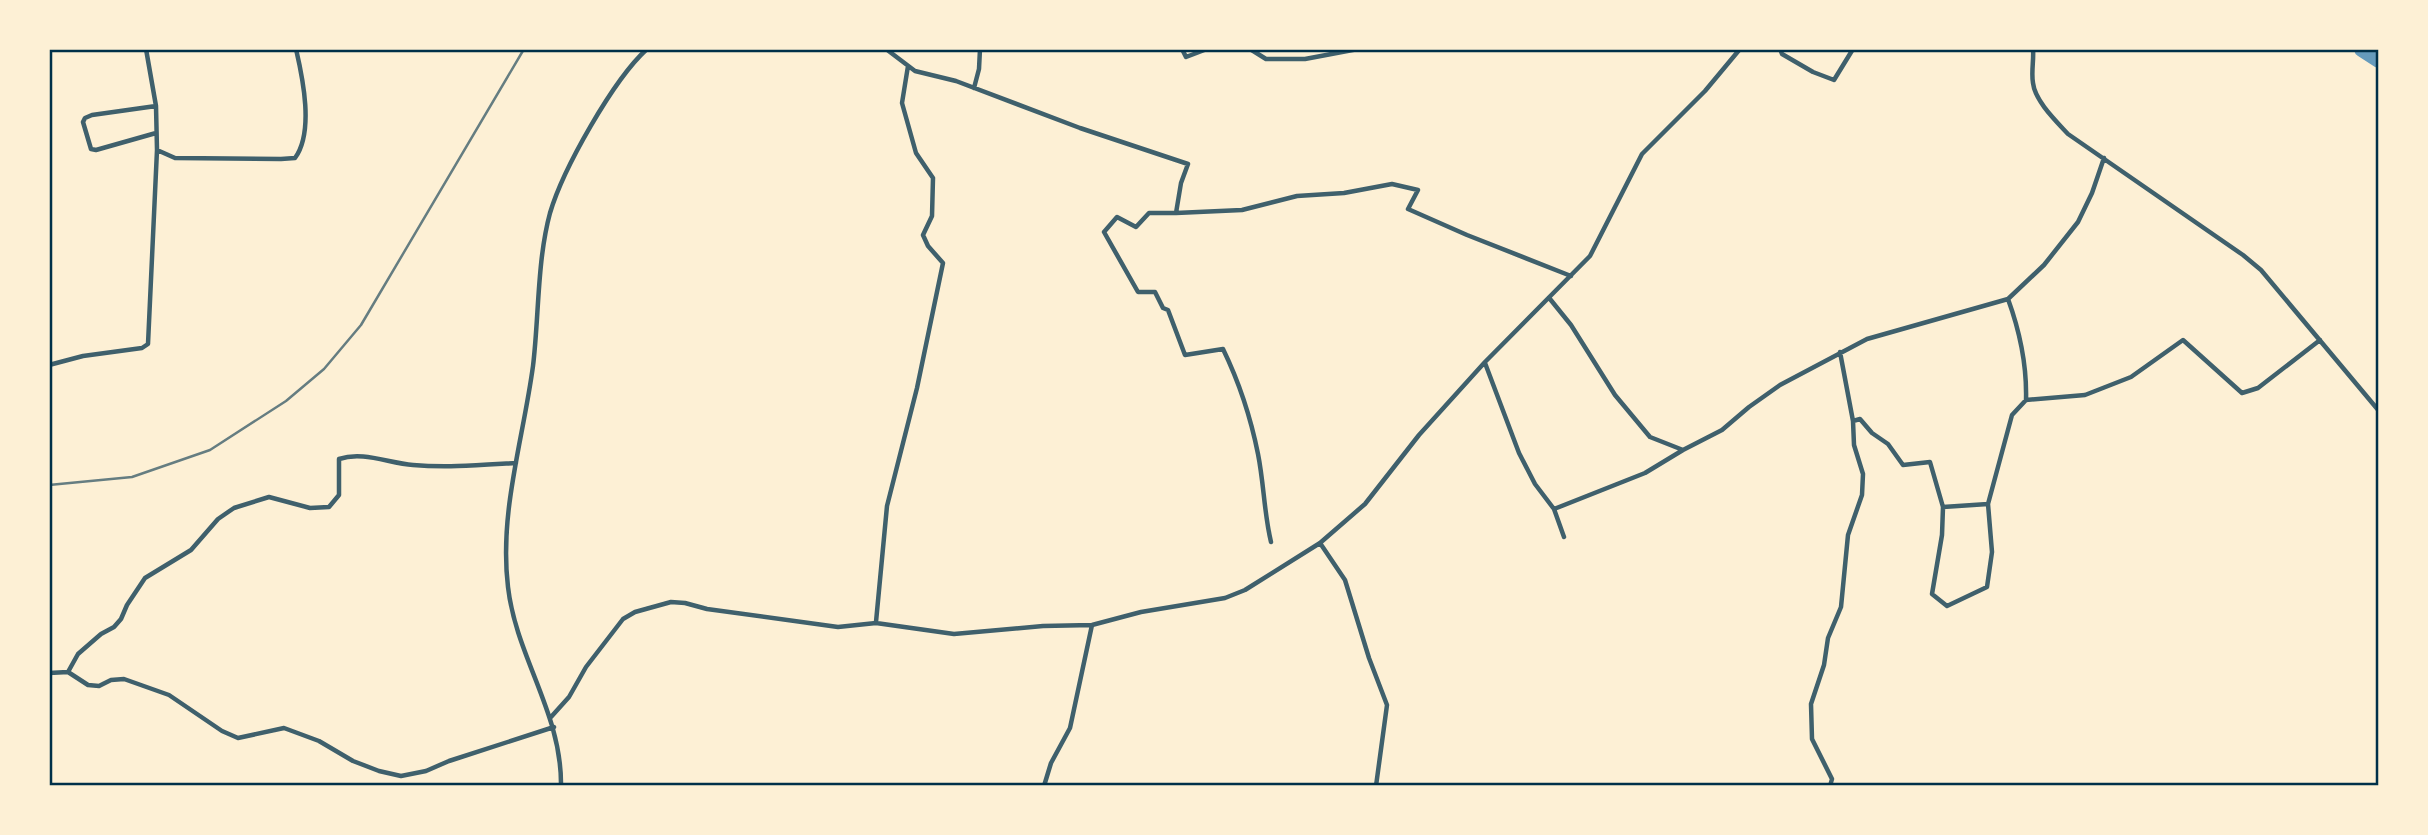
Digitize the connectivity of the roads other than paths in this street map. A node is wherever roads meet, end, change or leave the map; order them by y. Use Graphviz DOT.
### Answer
graph roads {
  1 [pos="146,49"];
  2 [pos="296,49"];
  3 [pos="647,49"];
  4 [pos="886,49"];
  5 [pos="980,49"];
  6 [pos="1182,49"];
  7 [pos="1207,49"];
  8 [pos="1250,49"];
  9 [pos="1358,49"];
  10 [pos="1740,49"];
  11 [pos="1780,49"];
  12 [pos="1853,49"];
  13 [pos="2033,49"];
  14 [pos="908,66"];
  15 [pos="974,88"];
  16 [pos="156,106"];
  17 [pos="156,132"];
  18 [pos="157,150"];
  19 [pos="2104,158"];
  20 [pos="1176,213"];
  21 [pos="1571,276"];
  22 [pos="1550,299"];
  23 [pos="2008,299"];
  24 [pos="2320,340"];
  25 [pos="1840,352"];
  26 [pos="1485,362"];
  27 [pos="49,365"];
  28 [pos="2026,400"];
  29 [pos="2379,411"];
  30 [pos="1853,421"];
  31 [pos="1683,450"];
  32 [pos="516,463"];
  33 [pos="1988,504"];
  34 [pos="1943,507"];
  35 [pos="1554,509"];
  36 [pos="1564,537"];
  37 [pos="1271,542"];
  38 [pos="1320,543"];
  39 [pos="876,623"];
  40 [pos="1092,625"];
  41 [pos="49,673"];
  42 [pos="68,673"];
  43 [pos="547,704"];
  44 [pos="563,706"];
  45 [pos="551,717"];
  46 [pos="554,727"];
  47 [pos="561,786"];
  48 [pos="1044,786"];
  49 [pos="1376,786"];
  50 [pos="1830,786"];
  1 -- 16 [label="street"];
  2 -- 18 [label="street"];
  3 -- 32 [label="street"];
  4 -- 14 [label="street"];
  5 -- 15 [label="street"];
  6 -- 7 [label="street"];
  8 -- 9 [label="street"];
  10 -- 21 [label="street"];
  11 -- 12 [label="street"];
  13 -- 19 [label="street"];
  14 -- 15 [label="street"];
  14 -- 39 [label="street"];
  15 -- 20 [label="street"];
  16 -- 17 [label="street"];
  16 -- 17 [label="street"];
  17 -- 18 [label="street"];
  18 -- 27 [label="street"];
  19 -- 23 [label="street"];
  19 -- 24 [label="street"];
  20 -- 21 [label="street"];
  20 -- 37 [label="street"];
  21 -- 22 [label="street"];
  22 -- 26 [label="street"];
  22 -- 31 [label="street"];
  23 -- 25 [label="street"];
  23 -- 28 [label="street"];
  24 -- 28 [label="street"];
  24 -- 29 [label="street"];
  25 -- 30 [label="street"];
  25 -- 31 [label="street"];
  26 -- 35 [label="street"];
  26 -- 38 [label="street"];
  28 -- 33 [label="street"];
  30 -- 34 [label="street"];
  30 -- 50 [label="street"];
  31 -- 35 [label="street"];
  32 -- 42 [label="street"];
  32 -- 43 [label="street"];
  33 -- 34 [label="street"];
  33 -- 34 [label="street"];
  35 -- 36 [label="street"];
  38 -- 40 [label="street"];
  38 -- 49 [label="street"];
  39 -- 40 [label="street"];
  39 -- 44 [label="street"];
  40 -- 48 [label="street"];
  41 -- 42 [label="street"];
  42 -- 46 [label="street"];
  43 -- 44 [label="street"];
  43 -- 45 [label="street"];
  44 -- 45 [label="street"];
  45 -- 46 [label="street"];
  46 -- 47 [label="street"];
}
